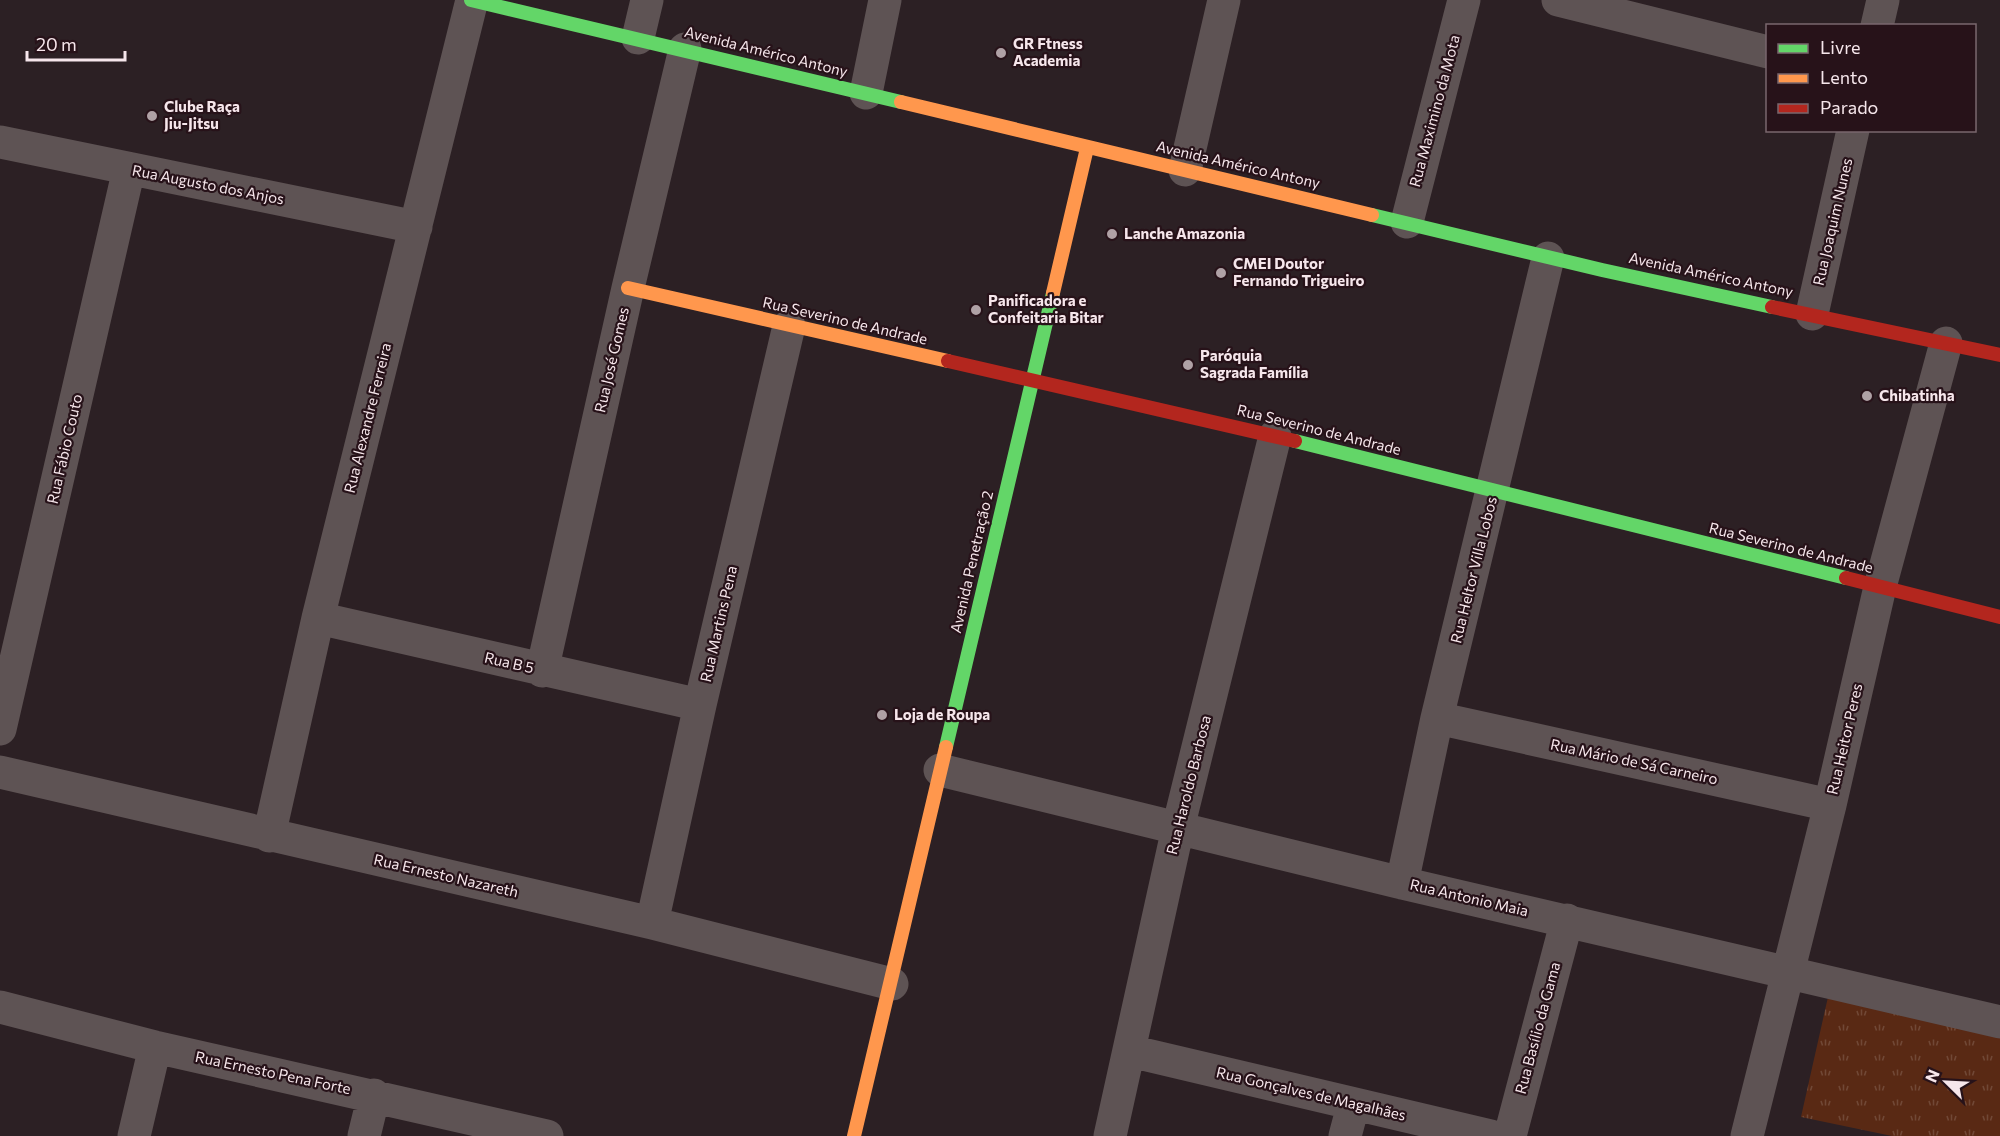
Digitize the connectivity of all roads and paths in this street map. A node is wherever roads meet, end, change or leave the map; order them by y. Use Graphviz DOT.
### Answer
graph roads {
  1 [pos="471,0"];
  2 [pos="647,0"];
  3 [pos="885,0"];
  4 [pos="1224,0"];
  5 [pos="1464,0"];
  6 [pos="1558,0"];
  7 [pos="1883,0"];
  8 [pos="1877,24"];
  9 [pos="638,38"];
  10 [pos="685,49"];
  11 [pos="1766,52"];
  12 [pos="866,93"];
  13 [pos="1853,132"];
  14 [pos="0,142"];
  15 [pos="1087,148"];
  16 [pos="129,169"];
  17 [pos="1185,170"];
  18 [pos="1407,222"];
  19 [pos="416,226"];
  20 [pos="1548,258"];
  21 [pos="628,288"];
  22 [pos="1812,314"];
  23 [pos="789,326"];
  24 [pos="1946,343"];
  25 [pos="2000,355"];
  26 [pos="1032,379"];
  27 [pos="1275,436"];
  28 [pos="1494,491"];
  29 [pos="1880,587"];
  30 [pos="2000,617"];
  31 [pos="318,618"];
  32 [pos="542,671"];
  33 [pos="700,705"];
  34 [pos="1437,718"];
  35 [pos="0,729"];
  36 [pos="940,770"];
  37 [pos="0,772"];
  38 [pos="1830,805"];
  39 [pos="1178,828"];
  40 [pos="269,836"];
  41 [pos="1402,883"];
  42 [pos="1567,920"];
  43 [pos="652,923"];
  44 [pos="1788,974"];
  45 [pos="892,984"];
  46 [pos="0,1007"];
  47 [pos="2000,1022"];
  48 [pos="155,1047"];
  49 [pos="1130,1051"];
  50 [pos="374,1095"];
  51 [pos="1349,1121"];
  52 [pos="134,1136"];
  53 [pos="364,1136"];
  54 [pos="547,1136"];
  55 [pos="854,1136"];
  56 [pos="1110,1136"];
  57 [pos="1491,1136"];
  58 [pos="1510,1136"];
  59 [pos="1749,1136"];
  1 -- 9 [label="street, Avenida Américo Antony"];
  1 -- 19 [label="street, Rua Alexandre Ferreira"];
  2 -- 9 [label="street"];
  3 -- 12 [label="street"];
  4 -- 17 [label="street"];
  5 -- 18 [label="street, Rua Maximino da Mota"];
  6 -- 11 [label="street"];
  7 -- 8 [label="street"];
  9 -- 10 [label="street, Avenida Américo Antony"];
  10 -- 12 [label="street, Avenida Américo Antony"];
  10 -- 21 [label="street, Rua José Gomes"];
  12 -- 15 [label="street, Avenida Américo Antony"];
  13 -- 22 [label="street, Rua Joaquim Nunes"];
  14 -- 16 [label="street, Rua Augusto dos Anjos"];
  15 -- 17 [label="street, Avenida Américo Antony"];
  15 -- 26 [label="street, Avenida Penetração 2"];
  16 -- 19 [label="street, Rua Augusto dos Anjos"];
  16 -- 35 [label="street, Rua Fábio Couto"];
  17 -- 18 [label="street, Avenida Américo Antony"];
  18 -- 20 [label="street, Avenida Américo Antony"];
  19 -- 31 [label="street, Rua Alexandre Ferreira"];
  20 -- 22 [label="street, Avenida Américo Antony"];
  20 -- 28 [label="street, Rua Heltor Villa Lobos"];
  21 -- 23 [label="street, Rua Severino de Andrade"];
  21 -- 32 [label="street, Rua José Gomes"];
  22 -- 24 [label="street, Avenida Américo Antony"];
  23 -- 26 [label="street, Rua Severino de Andrade"];
  23 -- 33 [label="street, Rua Martins Pena"];
  24 -- 25 [label="street, Avenida Américo Antony"];
  24 -- 29 [label="street, Rua Heitor Peres"];
  26 -- 27 [label="street, Rua Severino de Andrade"];
  26 -- 36 [label="street, Avenida Penetração 2"];
  27 -- 28 [label="street, Rua Severino de Andrade"];
  27 -- 39 [label="street, Rua Haroldo Barbosa"];
  28 -- 29 [label="street, Rua Severino de Andrade"];
  28 -- 34 [label="street, Rua Heltor Villa Lobos"];
  29 -- 30 [label="street, Rua Severino de Andrade"];
  29 -- 38 [label="street, Rua Heitor Peres"];
  31 -- 32 [label="street, Rua B 5"];
  31 -- 40 [label="street, Rua Alexandre Ferreira"];
  32 -- 33 [label="street, Rua B 5"];
  33 -- 43 [label="street, Rua Martins Pena"];
  34 -- 38 [label="street, Rua Mário de Sá Carneiro"];
  34 -- 41 [label="street, Rua Heltor Villa Lobos"];
  36 -- 39 [label="street, Rua Antonio Maia"];
  36 -- 45 [label="street, Avenida Penetração 2"];
  37 -- 40 [label="street, Rua Ernesto Nazareth"];
  38 -- 44 [label="street, Rua Heitor Peres"];
  39 -- 41 [label="street, Rua Antonio Maia"];
  39 -- 49 [label="street, Rua Haroldo Barbosa"];
  40 -- 43 [label="street, Rua Ernesto Nazareth"];
  41 -- 42 [label="street, Rua Antonio Maia"];
  42 -- 44 [label="street, Rua Antonio Maia"];
  42 -- 58 [label="street, Rua Basílio da Gama"];
  43 -- 45 [label="street, Rua Ernesto Nazareth"];
  44 -- 47 [label="street, Rua Antonio Maia"];
  44 -- 59 [label="street, Rua Heitor Peres"];
  45 -- 55 [label="street, Avenida Penetração 2"];
  46 -- 48 [label="street, Rua Ernesto Pena Forte"];
  48 -- 50 [label="street, Rua Ernesto Pena Forte"];
  48 -- 52 [label="street"];
  49 -- 51 [label="street, Rua Gonçalves de Magalhães"];
  49 -- 56 [label="street, Rua Haroldo Barbosa"];
  50 -- 53 [label="street"];
  50 -- 54 [label="street, Rua Ernesto Pena Forte"];
  51 -- 57 [label="street, Rua Gonçalves de Magalhães"];
}
